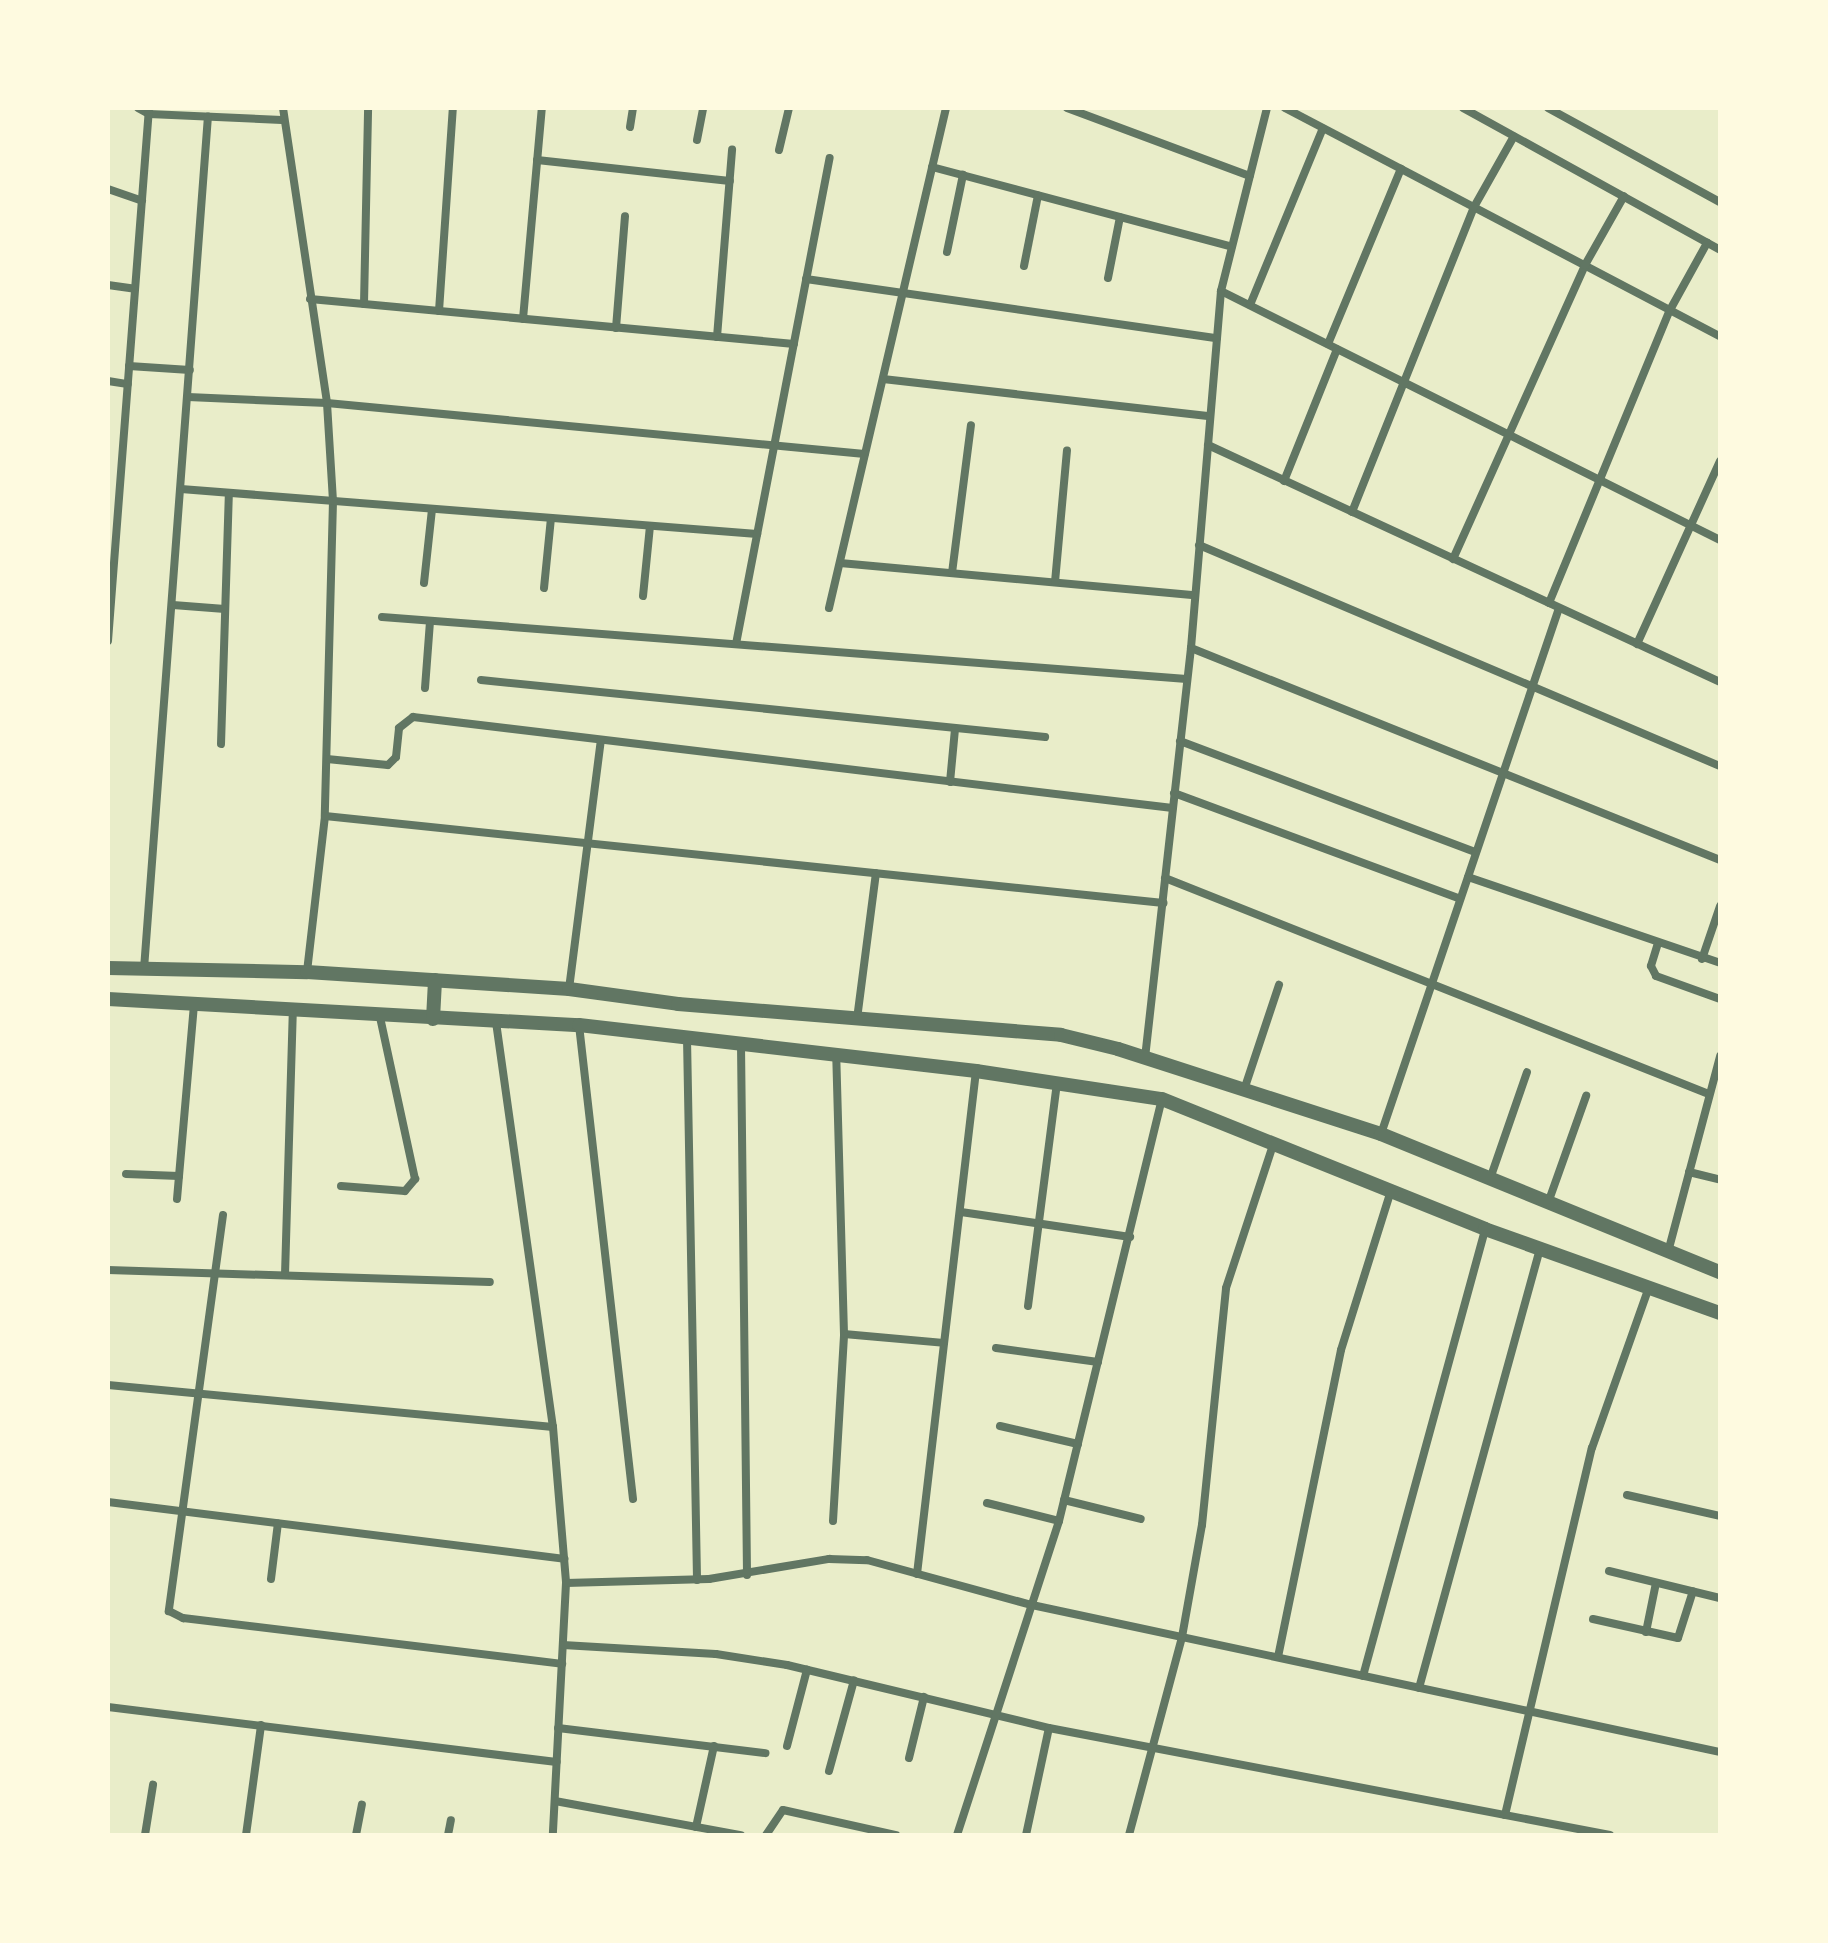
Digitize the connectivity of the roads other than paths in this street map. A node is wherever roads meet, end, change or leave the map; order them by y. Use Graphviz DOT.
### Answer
graph roads {
  1 [pos="138,108"];
  2 [pos="283,108"];
  3 [pos="368,108"];
  4 [pos="453,108"];
  5 [pos="542,108"];
  6 [pos="633,108"];
  7 [pos="703,108"];
  8 [pos="789,108"];
  9 [pos="946,108"];
  10 [pos="1067,108"];
  11 [pos="1267,108"];
  12 [pos="1285,108"];
  13 [pos="1463,108"];
  14 [pos="1548,108"];
  15 [pos="149,111"];
  16 [pos="208,116"];
  17 [pos="282,120"];
  18 [pos="630,127"];
  19 [pos="1323,128"];
  20 [pos="1514,136"];
  21 [pos="697,140"];
  22 [pos="732,150"];
  23 [pos="779,150"];
  24 [pos="830,158"];
  25 [pos="537,160"];
  26 [pos="932,167"];
  27 [pos="1401,169"];
  28 [pos="963,175"];
  29 [pos="1250,176"];
  30 [pos="730,181"];
  31 [pos="108,189"];
  32 [pos="1038,195"];
  33 [pos="1624,196"];
  34 [pos="142,201"];
  35 [pos="1720,202"];
  36 [pos="1474,207"];
  37 [pos="625,216"];
  38 [pos="1120,217"];
  39 [pos="1707,243"];
  40 [pos="1232,247"];
  41 [pos="1720,250"];
  42 [pos="947,252"];
  43 [pos="1585,265"];
  44 [pos="1024,266"];
  45 [pos="1108,278"];
  46 [pos="806,279"];
  47 [pos="108,285"];
  48 [pos="135,289"];
  49 [pos="1221,291"];
  50 [pos="903,293"];
  51 [pos="310,299"];
  52 [pos="364,304"];
  53 [pos="1250,305"];
  54 [pos="1670,310"];
  55 [pos="439,311"];
  56 [pos="523,319"];
  57 [pos="616,328"];
  58 [pos="1720,336"];
  59 [pos="717,337"];
  60 [pos="1217,338"];
  61 [pos="794,344"];
  62 [pos="1333,347"];
  63 [pos="129,366"];
  64 [pos="190,370"];
  65 [pos="883,379"];
  66 [pos="108,381"];
  67 [pos="1404,382"];
  68 [pos="128,384"];
  69 [pos="188,397"];
  70 [pos="327,403"];
  71 [pos="1210,416"];
  72 [pos="971,425"];
  73 [pos="1508,434"];
  74 [pos="774,444"];
  75 [pos="1208,445"];
  76 [pos="1067,451"];
  77 [pos="865,454"];
  78 [pos="1720,461"];
  79 [pos="1600,480"];
  80 [pos="1284,481"];
  81 [pos="181,489"];
  82 [pos="229,493"];
  83 [pos="108,500"];
  84 [pos="119,501"];
  85 [pos="333,501"];
  86 [pos="432,509"];
  87 [pos="1352,512"];
  88 [pos="551,518"];
  89 [pos="1691,525"];
  90 [pos="650,526"];
  91 [pos="757,534"];
  92 [pos="1720,540"];
  93 [pos="1199,545"];
  94 [pos="1453,559"];
  95 [pos="840,563"];
  96 [pos="952,573"];
  97 [pos="1055,582"];
  98 [pos="424,583"];
  99 [pos="110,586"];
  100 [pos="544,588"];
  101 [pos="1195,595"];
  102 [pos="643,596"];
  103 [pos="1549,603"];
  104 [pos="173,605"];
  105 [pos="829,608"];
  106 [pos="1559,608"];
  107 [pos="225,609"];
  108 [pos="382,617"];
  109 [pos="430,621"];
  110 [pos="108,639"];
  111 [pos="736,644"];
  112 [pos="1637,644"];
  113 [pos="1191,648"];
  114 [pos="1187,679"];
  115 [pos="481,680"];
  116 [pos="1720,682"];
  117 [pos="1532,686"];
  118 [pos="425,688"];
  119 [pos="955,729"];
  120 [pos="1045,737"];
  121 [pos="601,740"];
  122 [pos="1180,741"];
  123 [pos="221,744"];
  124 [pos="327,759"];
  125 [pos="1720,766"];
  126 [pos="1503,773"];
  127 [pos="950,782"];
  128 [pos="1174,793"];
  129 [pos="1173,808"];
  130 [pos="325,816"];
  131 [pos="589,843"];
  132 [pos="1476,852"];
  133 [pos="1720,860"];
  134 [pos="876,873"];
  135 [pos="1468,877"];
  136 [pos="1165,878"];
  137 [pos="1460,899"];
  138 [pos="1163,903"];
  139 [pos="1720,906"];
  140 [pos="1658,943"];
  141 [pos="1702,959"];
  142 [pos="1720,963"];
  143 [pos="108,968"];
  144 [pos="144,969"];
  145 [pos="307,972"];
  146 [pos="435,980"];
  147 [pos="1431,984"];
  148 [pos="1279,985"];
  149 [pos="569,989"];
  150 [pos="108,999"];
  151 [pos="1720,999"];
  152 [pos="194,1006"];
  153 [pos="293,1007"];
  154 [pos="379,1012"];
  155 [pos="433,1019"];
  156 [pos="857,1020"];
  157 [pos="496,1022"];
  158 [pos="579,1025"];
  159 [pos="687,1038"];
  160 [pos="741,1045"];
  161 [pos="836,1054"];
  162 [pos="1720,1056"];
  163 [pos="1145,1058"];
  164 [pos="976,1071"];
  165 [pos="1527,1072"];
  166 [pos="1057,1083"];
  167 [pos="1244,1090"];
  168 [pos="1713,1092"];
  169 [pos="1586,1096"];
  170 [pos="1162,1099"];
  171 [pos="1381,1134"];
  172 [pos="1273,1145"];
  173 [pos="1689,1172"];
  174 [pos="126,1174"];
  175 [pos="179,1176"];
  176 [pos="1490,1179"];
  177 [pos="1720,1180"];
  178 [pos="341,1186"];
  179 [pos="1391,1190"];
  180 [pos="177,1199"];
  181 [pos="1548,1203"];
  182 [pos="961,1212"];
  183 [pos="223,1215"];
  184 [pos="1041,1224"];
  185 [pos="1485,1229"];
  186 [pos="1130,1237"];
  187 [pos="1540,1249"];
  188 [pos="1668,1252"];
  189 [pos="108,1270"];
  190 [pos="216,1272"];
  191 [pos="1720,1272"];
  192 [pos="285,1275"];
  193 [pos="490,1282"];
  194 [pos="1649,1287"];
  195 [pos="1028,1306"];
  196 [pos="1720,1313"];
  197 [pos="844,1334"];
  198 [pos="944,1343"];
  199 [pos="996,1348"];
  200 [pos="1098,1362"];
  201 [pos="109,1385"];
  202 [pos="199,1393"];
  203 [pos="108,1396"];
  204 [pos="1000,1426"];
  205 [pos="553,1427"];
  206 [pos="1078,1444"];
  207 [pos="1627,1495"];
  208 [pos="633,1499"];
  209 [pos="1064,1500"];
  210 [pos="108,1502"];
  211 [pos="987,1503"];
  212 [pos="183,1512"];
  213 [pos="1720,1516"];
  214 [pos="1141,1519"];
  215 [pos="833,1521"];
  216 [pos="1059,1521"];
  217 [pos="278,1523"];
  218 [pos="564,1559"];
  219 [pos="1609,1571"];
  220 [pos="917,1574"];
  221 [pos="747,1575"];
  222 [pos="271,1579"];
  223 [pos="697,1580"];
  224 [pos="566,1583"];
  225 [pos="1656,1583"];
  226 [pos="1693,1591"];
  227 [pos="1720,1598"];
  228 [pos="1032,1605"];
  229 [pos="1593,1619"];
  230 [pos="1646,1632"];
  231 [pos="1182,1637"];
  232 [pos="563,1645"];
  233 [pos="1278,1657"];
  234 [pos="562,1664"];
  235 [pos="807,1670"];
  236 [pos="1363,1676"];
  237 [pos="854,1680"];
  238 [pos="1419,1688"];
  239 [pos="924,1697"];
  240 [pos="108,1707"];
  241 [pos="1529,1712"];
  242 [pos="996,1717"];
  243 [pos="261,1725"];
  244 [pos="558,1728"];
  245 [pos="1049,1728"];
  246 [pos="1156,1745"];
  247 [pos="714,1746"];
  248 [pos="787,1746"];
  249 [pos="1720,1752"];
  250 [pos="765,1753"];
  251 [pos="909,1758"];
  252 [pos="557,1762"];
  253 [pos="829,1771"];
  254 [pos="153,1785"];
  255 [pos="555,1801"];
  256 [pos="362,1805"];
  257 [pos="1505,1815"];
  258 [pos="451,1820"];
  259 [pos="696,1827"];
  260 [pos="145,1835"];
  261 [pos="246,1835"];
  262 [pos="356,1835"];
  263 [pos="448,1835"];
  264 [pos="553,1835"];
  265 [pos="741,1835"];
  266 [pos="766,1835"];
  267 [pos="896,1835"];
  268 [pos="957,1835"];
  269 [pos="1026,1835"];
  270 [pos="1129,1835"];
  271 [pos="1610,1835"];
  1 -- 15 [label="street"];
  2 -- 17 [label="street"];
  3 -- 52 [label="street"];
  4 -- 55 [label="street"];
  5 -- 25 [label="street"];
  6 -- 18 [label="street"];
  7 -- 21 [label="street"];
  8 -- 23 [label="street"];
  9 -- 26 [label="street"];
  10 -- 29 [label="street"];
  11 -- 29 [label="street"];
  12 -- 19 [label="street"];
  13 -- 20 [label="street"];
  14 -- 35 [label="street"];
  15 -- 16 [label="street"];
  15 -- 34 [label="street"];
  16 -- 17 [label="street"];
  16 -- 64 [label="street"];
  17 -- 51 [label="street"];
  19 -- 27 [label="street"];
  19 -- 53 [label="street"];
  20 -- 33 [label="street"];
  20 -- 36 [label="street"];
  22 -- 30 [label="street"];
  24 -- 46 [label="street"];
  25 -- 30 [label="street"];
  25 -- 56 [label="street"];
  26 -- 28 [label="street"];
  26 -- 50 [label="street"];
  27 -- 36 [label="street"];
  27 -- 62 [label="street"];
  28 -- 32 [label="street"];
  28 -- 42 [label="street"];
  29 -- 40 [label="street"];
  30 -- 59 [label="street"];
  31 -- 34 [label="street"];
  32 -- 38 [label="street"];
  32 -- 44 [label="street"];
  33 -- 39 [label="street"];
  33 -- 43 [label="street"];
  34 -- 48 [label="street"];
  36 -- 43 [label="street"];
  36 -- 67 [label="street"];
  37 -- 57 [label="street"];
  38 -- 40 [label="street"];
  38 -- 45 [label="street"];
  39 -- 41 [label="street"];
  39 -- 54 [label="street"];
  40 -- 49 [label="street"];
  43 -- 54 [label="street"];
  43 -- 73 [label="street"];
  46 -- 50 [label="street"];
  46 -- 61 [label="street"];
  47 -- 48 [label="street"];
  48 -- 63 [label="street"];
  49 -- 53 [label="street"];
  49 -- 60 [label="street"];
  50 -- 60 [label="street"];
  50 -- 65 [label="street"];
  51 -- 52 [label="street"];
  51 -- 70 [label="street"];
  52 -- 55 [label="street"];
  53 -- 62 [label="street"];
  54 -- 58 [label="street"];
  54 -- 79 [label="street"];
  55 -- 56 [label="street"];
  56 -- 57 [label="street"];
  57 -- 59 [label="street"];
  59 -- 61 [label="street"];
  60 -- 71 [label="street"];
  61 -- 74 [label="street"];
  62 -- 67 [label="street"];
  62 -- 80 [label="street"];
  63 -- 64 [label="street"];
  63 -- 68 [label="street"];
  64 -- 69 [label="street"];
  65 -- 71 [label="street"];
  65 -- 77 [label="street"];
  66 -- 68 [label="street"];
  67 -- 73 [label="street"];
  67 -- 87 [label="street"];
  68 -- 84 [label="street"];
  69 -- 70 [label="street"];
  69 -- 81 [label="street"];
  70 -- 74 [label="street"];
  70 -- 85 [label="street"];
  71 -- 75 [label="street"];
  72 -- 96 [label="street"];
  73 -- 79 [label="street"];
  73 -- 94 [label="street"];
  74 -- 77 [label="street"];
  74 -- 91 [label="street"];
  75 -- 80 [label="street"];
  75 -- 93 [label="street"];
  76 -- 97 [label="street"];
  77 -- 95 [label="street"];
  78 -- 89 [label="street"];
  79 -- 89 [label="street"];
  79 -- 103 [label="street"];
  80 -- 87 [label="street"];
  81 -- 82 [label="street"];
  81 -- 104 [label="street"];
  82 -- 85 [label="street"];
  82 -- 107 [label="street"];
  83 -- 84 [label="street"];
  84 -- 99 [label="street"];
  85 -- 86 [label="street"];
  85 -- 124 [label="street"];
  86 -- 88 [label="street"];
  86 -- 98 [label="street"];
  87 -- 94 [label="street"];
  88 -- 90 [label="street"];
  88 -- 100 [label="street"];
  89 -- 92 [label="street"];
  89 -- 112 [label="street"];
  90 -- 91 [label="street"];
  90 -- 102 [label="street"];
  91 -- 111 [label="street"];
  93 -- 101 [label="street"];
  93 -- 117 [label="street"];
  94 -- 103 [label="street"];
  95 -- 96 [label="street"];
  95 -- 105 [label="street"];
  96 -- 97 [label="street"];
  97 -- 101 [label="street"];
  99 -- 110 [label="street"];
  101 -- 113 [label="street"];
  103 -- 106 [label="street"];
  104 -- 107 [label="street"];
  104 -- 144 [label="street"];
  106 -- 112 [label="street"];
  106 -- 117 [label="street"];
  107 -- 123 [label="street"];
  108 -- 109 [label="street"];
  109 -- 111 [label="street"];
  109 -- 118 [label="street"];
  111 -- 114 [label="street"];
  112 -- 116 [label="street"];
  113 -- 114 [label="street"];
  113 -- 126 [label="street"];
  114 -- 122 [label="street"];
  115 -- 119 [label="street"];
  117 -- 125 [label="street"];
  117 -- 126 [label="street"];
  119 -- 120 [label="street"];
  119 -- 127 [label="street"];
  121 -- 124 [label="street"];
  121 -- 127 [label="street"];
  121 -- 131 [label="street"];
  122 -- 128 [label="street"];
  122 -- 132 [label="street"];
  124 -- 130 [label="street"];
  126 -- 132 [label="street"];
  126 -- 133 [label="street"];
  127 -- 129 [label="street"];
  128 -- 129 [label="street"];
  128 -- 137 [label="street"];
  129 -- 136 [label="street"];
  130 -- 131 [label="street"];
  130 -- 145 [label="street"];
  131 -- 134 [label="street"];
  131 -- 149 [label="street"];
  132 -- 135 [label="street"];
  134 -- 138 [label="street"];
  134 -- 156 [label="street"];
  135 -- 137 [label="street"];
  135 -- 140 [label="street"];
  136 -- 138 [label="street"];
  136 -- 147 [label="street"];
  137 -- 147 [label="street"];
  138 -- 163 [label="street"];
  139 -- 141 [label="street"];
  140 -- 141 [label="street"];
  140 -- 151 [label="street"];
  141 -- 142 [label="street"];
  143 -- 144 [label="street"];
  144 -- 145 [label="street"];
  145 -- 146 [label="street"];
  146 -- 149 [label="street"];
  146 -- 155 [label="street"];
  147 -- 168 [label="street"];
  147 -- 171 [label="street"];
  148 -- 167 [label="street"];
  149 -- 156 [label="street"];
  150 -- 152 [label="street"];
  152 -- 153 [label="street"];
  152 -- 175 [label="street"];
  153 -- 154 [label="street"];
  153 -- 192 [label="street"];
  154 -- 155 [label="street"];
  154 -- 178 [label="street"];
  155 -- 157 [label="street"];
  156 -- 163 [label="street"];
  157 -- 158 [label="street"];
  157 -- 205 [label="street"];
  158 -- 159 [label="street"];
  158 -- 208 [label="street"];
  159 -- 160 [label="street"];
  159 -- 223 [label="street"];
  160 -- 161 [label="street"];
  160 -- 221 [label="street"];
  161 -- 164 [label="street"];
  161 -- 197 [label="street"];
  162 -- 168 [label="street"];
  163 -- 167 [label="street"];
  164 -- 166 [label="street"];
  164 -- 182 [label="street"];
  165 -- 176 [label="street"];
  166 -- 170 [label="street"];
  166 -- 184 [label="street"];
  167 -- 171 [label="street"];
  168 -- 173 [label="street"];
  169 -- 181 [label="street"];
  170 -- 172 [label="street"];
  170 -- 186 [label="street"];
  171 -- 176 [label="street"];
  172 -- 179 [label="street"];
  172 -- 231 [label="street"];
  173 -- 177 [label="street"];
  173 -- 188 [label="street"];
  174 -- 175 [label="street"];
  175 -- 180 [label="street"];
  176 -- 181 [label="street"];
  179 -- 185 [label="street"];
  179 -- 233 [label="street"];
  181 -- 188 [label="street"];
  182 -- 184 [label="street"];
  182 -- 198 [label="street"];
  183 -- 190 [label="street"];
  184 -- 186 [label="street"];
  184 -- 195 [label="street"];
  185 -- 187 [label="street"];
  185 -- 236 [label="street"];
  186 -- 200 [label="street"];
  187 -- 194 [label="street"];
  187 -- 238 [label="street"];
  188 -- 191 [label="street"];
  189 -- 190 [label="street"];
  190 -- 192 [label="street"];
  190 -- 202 [label="street"];
  192 -- 193 [label="street"];
  194 -- 196 [label="street"];
  194 -- 241 [label="street"];
  197 -- 198 [label="street"];
  197 -- 215 [label="street"];
  198 -- 220 [label="street"];
  199 -- 200 [label="street"];
  200 -- 206 [label="street"];
  201 -- 202 [label="street"];
  201 -- 203 [label="street"];
  202 -- 205 [label="street"];
  202 -- 212 [label="street"];
  204 -- 206 [label="street"];
  205 -- 218 [label="street"];
  206 -- 209 [label="street"];
  207 -- 213 [label="street"];
  209 -- 214 [label="street"];
  209 -- 216 [label="street"];
  210 -- 212 [label="street"];
  211 -- 216 [label="street"];
  212 -- 217 [label="street"];
  212 -- 234 [label="street"];
  216 -- 228 [label="street"];
  217 -- 218 [label="street"];
  217 -- 222 [label="street"];
  218 -- 224 [label="street"];
  219 -- 225 [label="street"];
  220 -- 221 [label="street"];
  220 -- 228 [label="street"];
  221 -- 223 [label="street"];
  223 -- 224 [label="street"];
  224 -- 232 [label="street"];
  225 -- 226 [label="street"];
  225 -- 230 [label="street"];
  226 -- 227 [label="street"];
  226 -- 230 [label="street"];
  228 -- 231 [label="street"];
  228 -- 242 [label="street"];
  229 -- 230 [label="street"];
  231 -- 233 [label="street"];
  231 -- 246 [label="street"];
  232 -- 234 [label="street"];
  232 -- 235 [label="street"];
  233 -- 236 [label="street"];
  234 -- 244 [label="street"];
  235 -- 237 [label="street"];
  235 -- 248 [label="street"];
  236 -- 238 [label="street"];
  237 -- 239 [label="street"];
  237 -- 253 [label="street"];
  238 -- 241 [label="street"];
  239 -- 242 [label="street"];
  239 -- 251 [label="street"];
  240 -- 243 [label="street"];
  241 -- 249 [label="street"];
  241 -- 257 [label="street"];
  242 -- 245 [label="street"];
  242 -- 268 [label="street"];
  243 -- 252 [label="street"];
  243 -- 261 [label="street"];
  244 -- 247 [label="street"];
  244 -- 252 [label="street"];
  245 -- 246 [label="street"];
  245 -- 269 [label="street"];
  246 -- 257 [label="street"];
  246 -- 270 [label="street"];
  247 -- 250 [label="street"];
  247 -- 259 [label="street"];
  252 -- 255 [label="street"];
  254 -- 260 [label="street"];
  255 -- 259 [label="street"];
  255 -- 264 [label="street"];
  256 -- 262 [label="street"];
  257 -- 271 [label="street"];
  258 -- 263 [label="street"];
  259 -- 265 [label="street"];
  266 -- 267 [label="street"];
}
